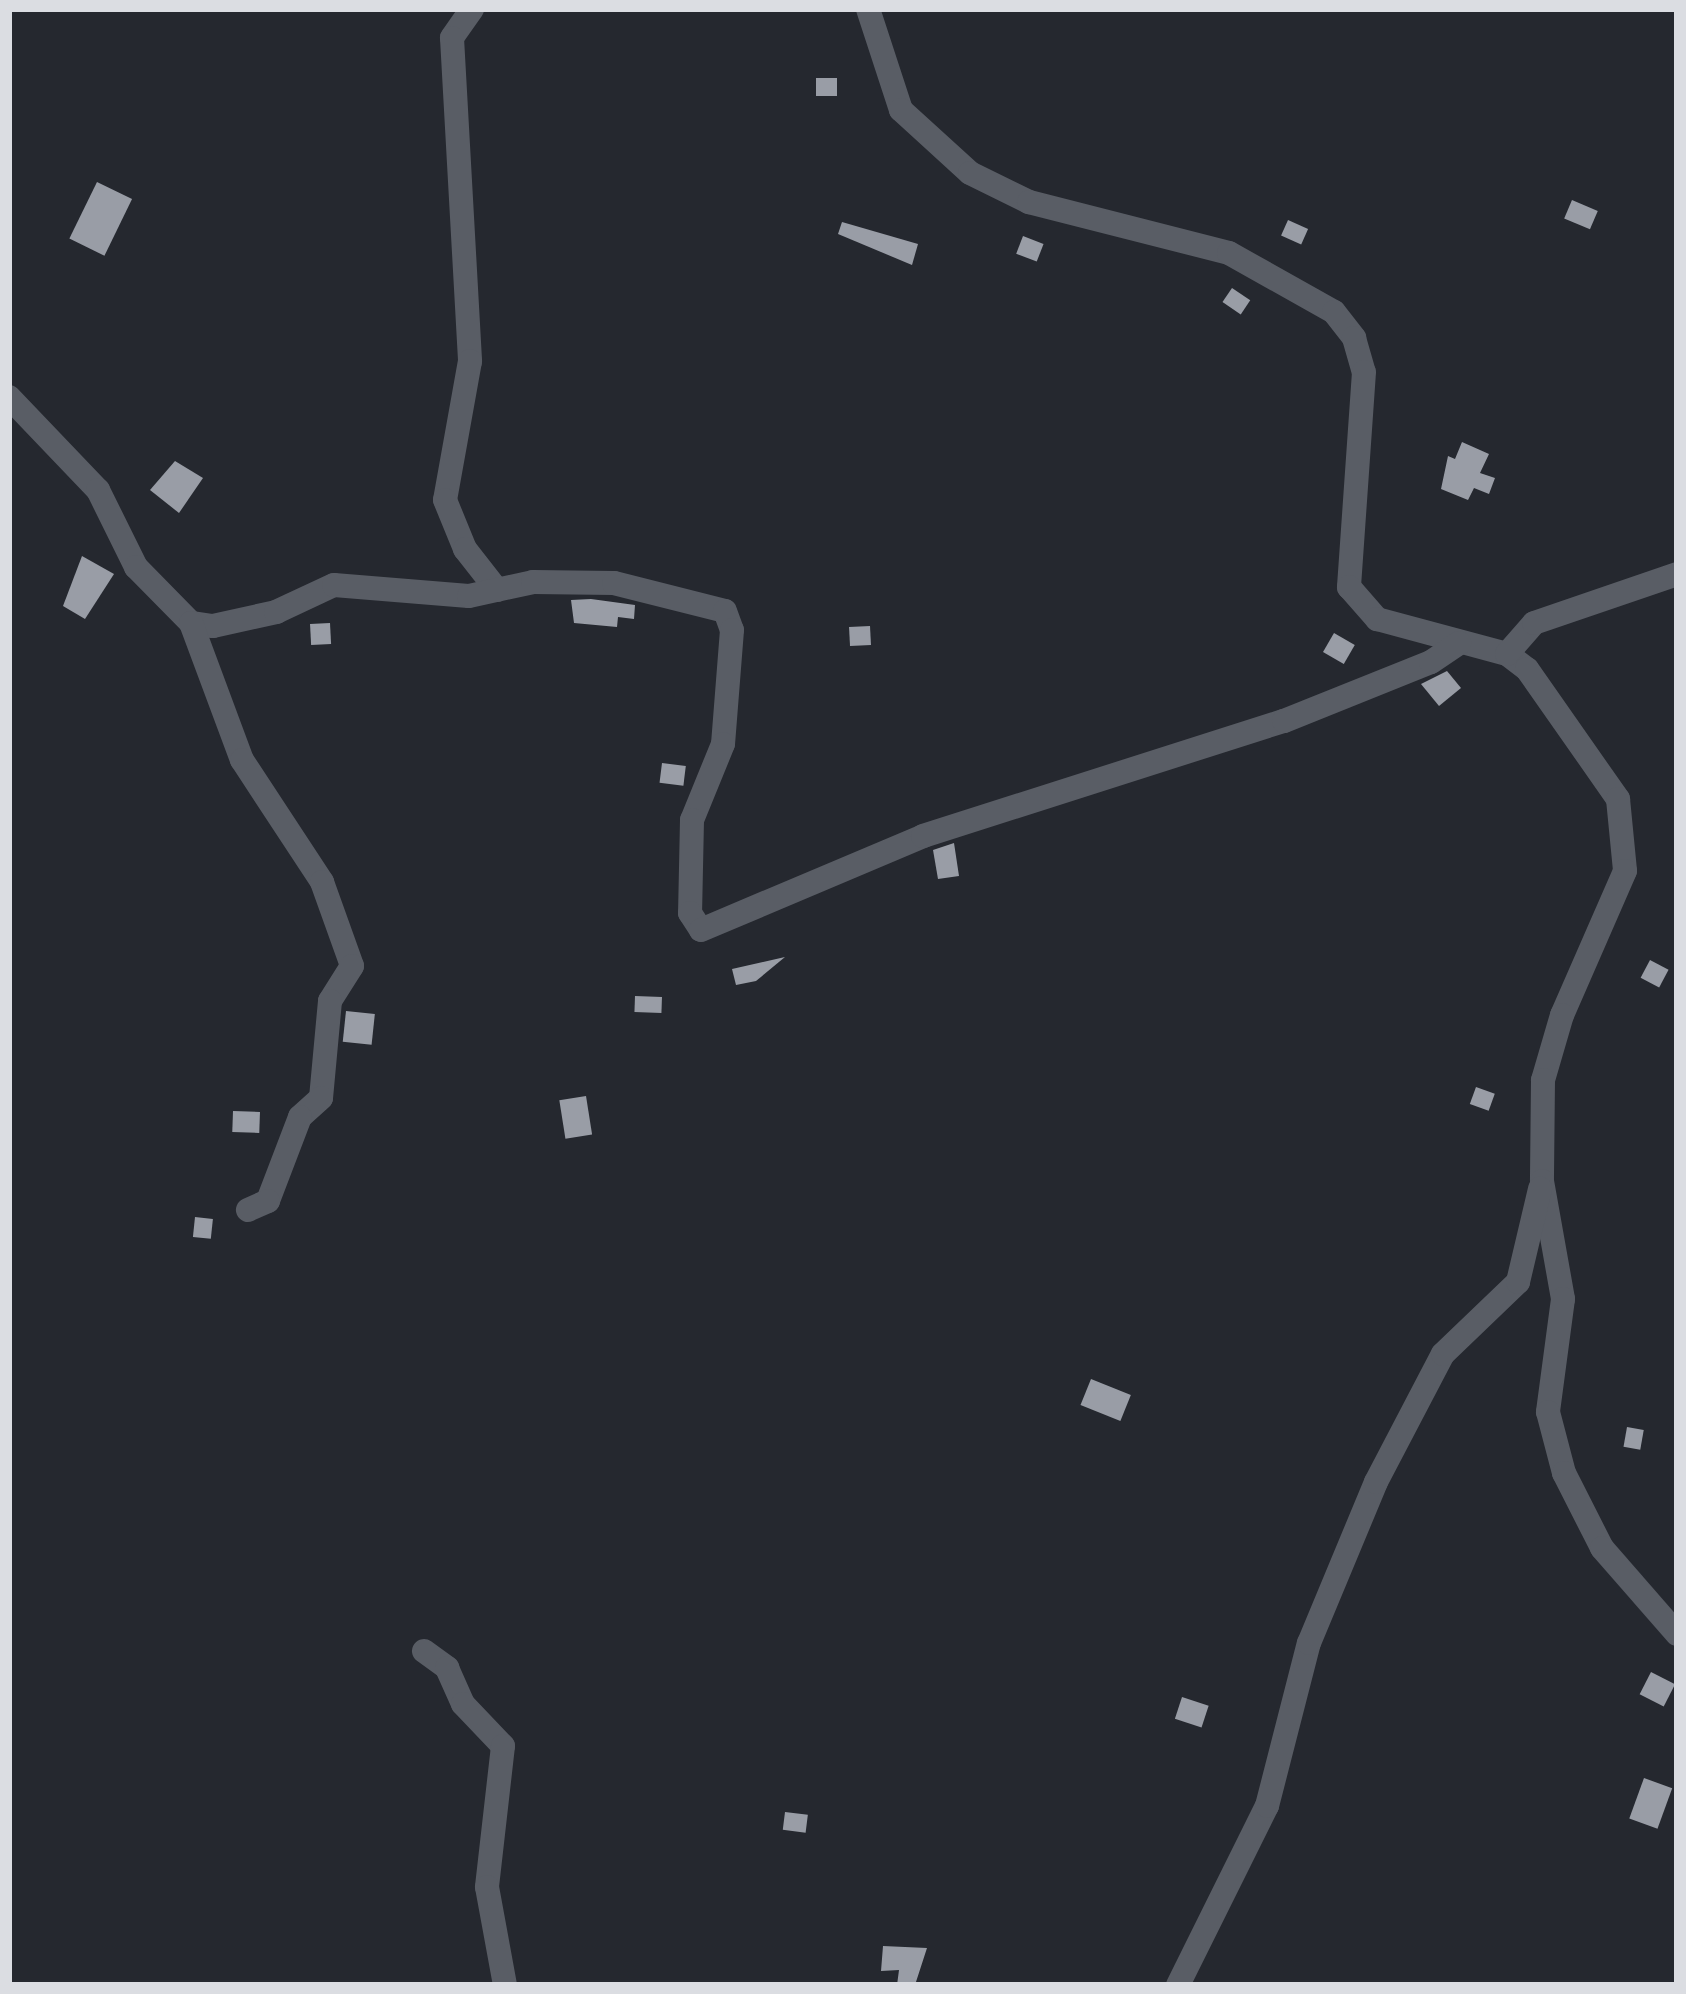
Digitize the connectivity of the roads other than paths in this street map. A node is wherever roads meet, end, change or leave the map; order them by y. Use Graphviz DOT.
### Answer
graph roads {
  1 [pos="472,9"];
  2 [pos="868,9"];
  3 [pos="9,397"];
  4 [pos="1677,574"];
  5 [pos="497,590"];
  6 [pos="190,623"];
  7 [pos="1459,643"];
  8 [pos="1507,654"];
  9 [pos="1542,1181"];
  10 [pos="248,1210"];
  11 [pos="1677,1634"];
  12 [pos="424,1651"];
  13 [pos="505,1985"];
  14 [pos="1178,1985"];
  1 -- 5 [label="street"];
  2 -- 7 [label="street"];
  3 -- 6 [label="street"];
  4 -- 8 [label="street"];
  5 -- 6 [label="street"];
  5 -- 7 [label="street"];
  6 -- 10 [label="street"];
  7 -- 8 [label="street"];
  8 -- 9 [label="street"];
  9 -- 11 [label="street"];
  9 -- 14 [label="street"];
  12 -- 13 [label="street"];
}
